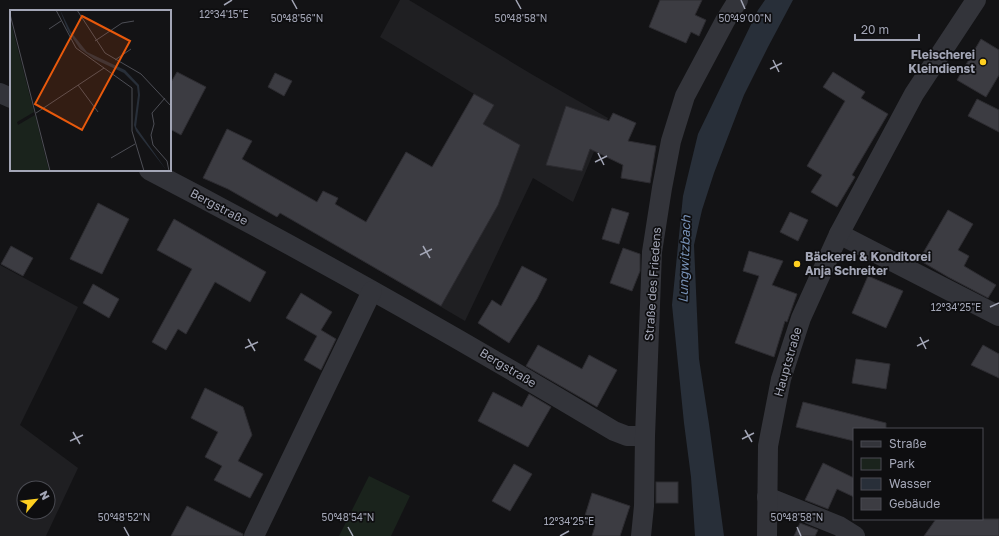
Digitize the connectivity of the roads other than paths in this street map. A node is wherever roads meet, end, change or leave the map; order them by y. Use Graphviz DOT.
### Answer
graph roads {
  1 [pos="738,0"];
  2 [pos="976,0"];
  3 [pos="0,93"];
  4 [pos="10,98"];
  5 [pos="151,171"];
  6 [pos="839,234"];
  7 [pos="372,291"];
  8 [pos="999,316"];
  9 [pos="645,436"];
  10 [pos="767,497"];
  11 [pos="254,536"];
  12 [pos="642,536"];
  13 [pos="767,536"];
  14 [pos="855,536"];
  1 -- 9 [label="street, Straße des Friedens"];
  2 -- 6 [label="street, Hauptstraße"];
  3 -- 4 [label="street"];
  5 -- 7 [label="street, Bergstraße"];
  6 -- 8 [label="street"];
  6 -- 10 [label="street, Hauptstraße"];
  7 -- 9 [label="street, Bergstraße"];
  7 -- 11 [label="street"];
  9 -- 12 [label="street, Straße des Friedens"];
  10 -- 13 [label="street, Hauptstraße"];
  10 -- 14 [label="street"];
}
